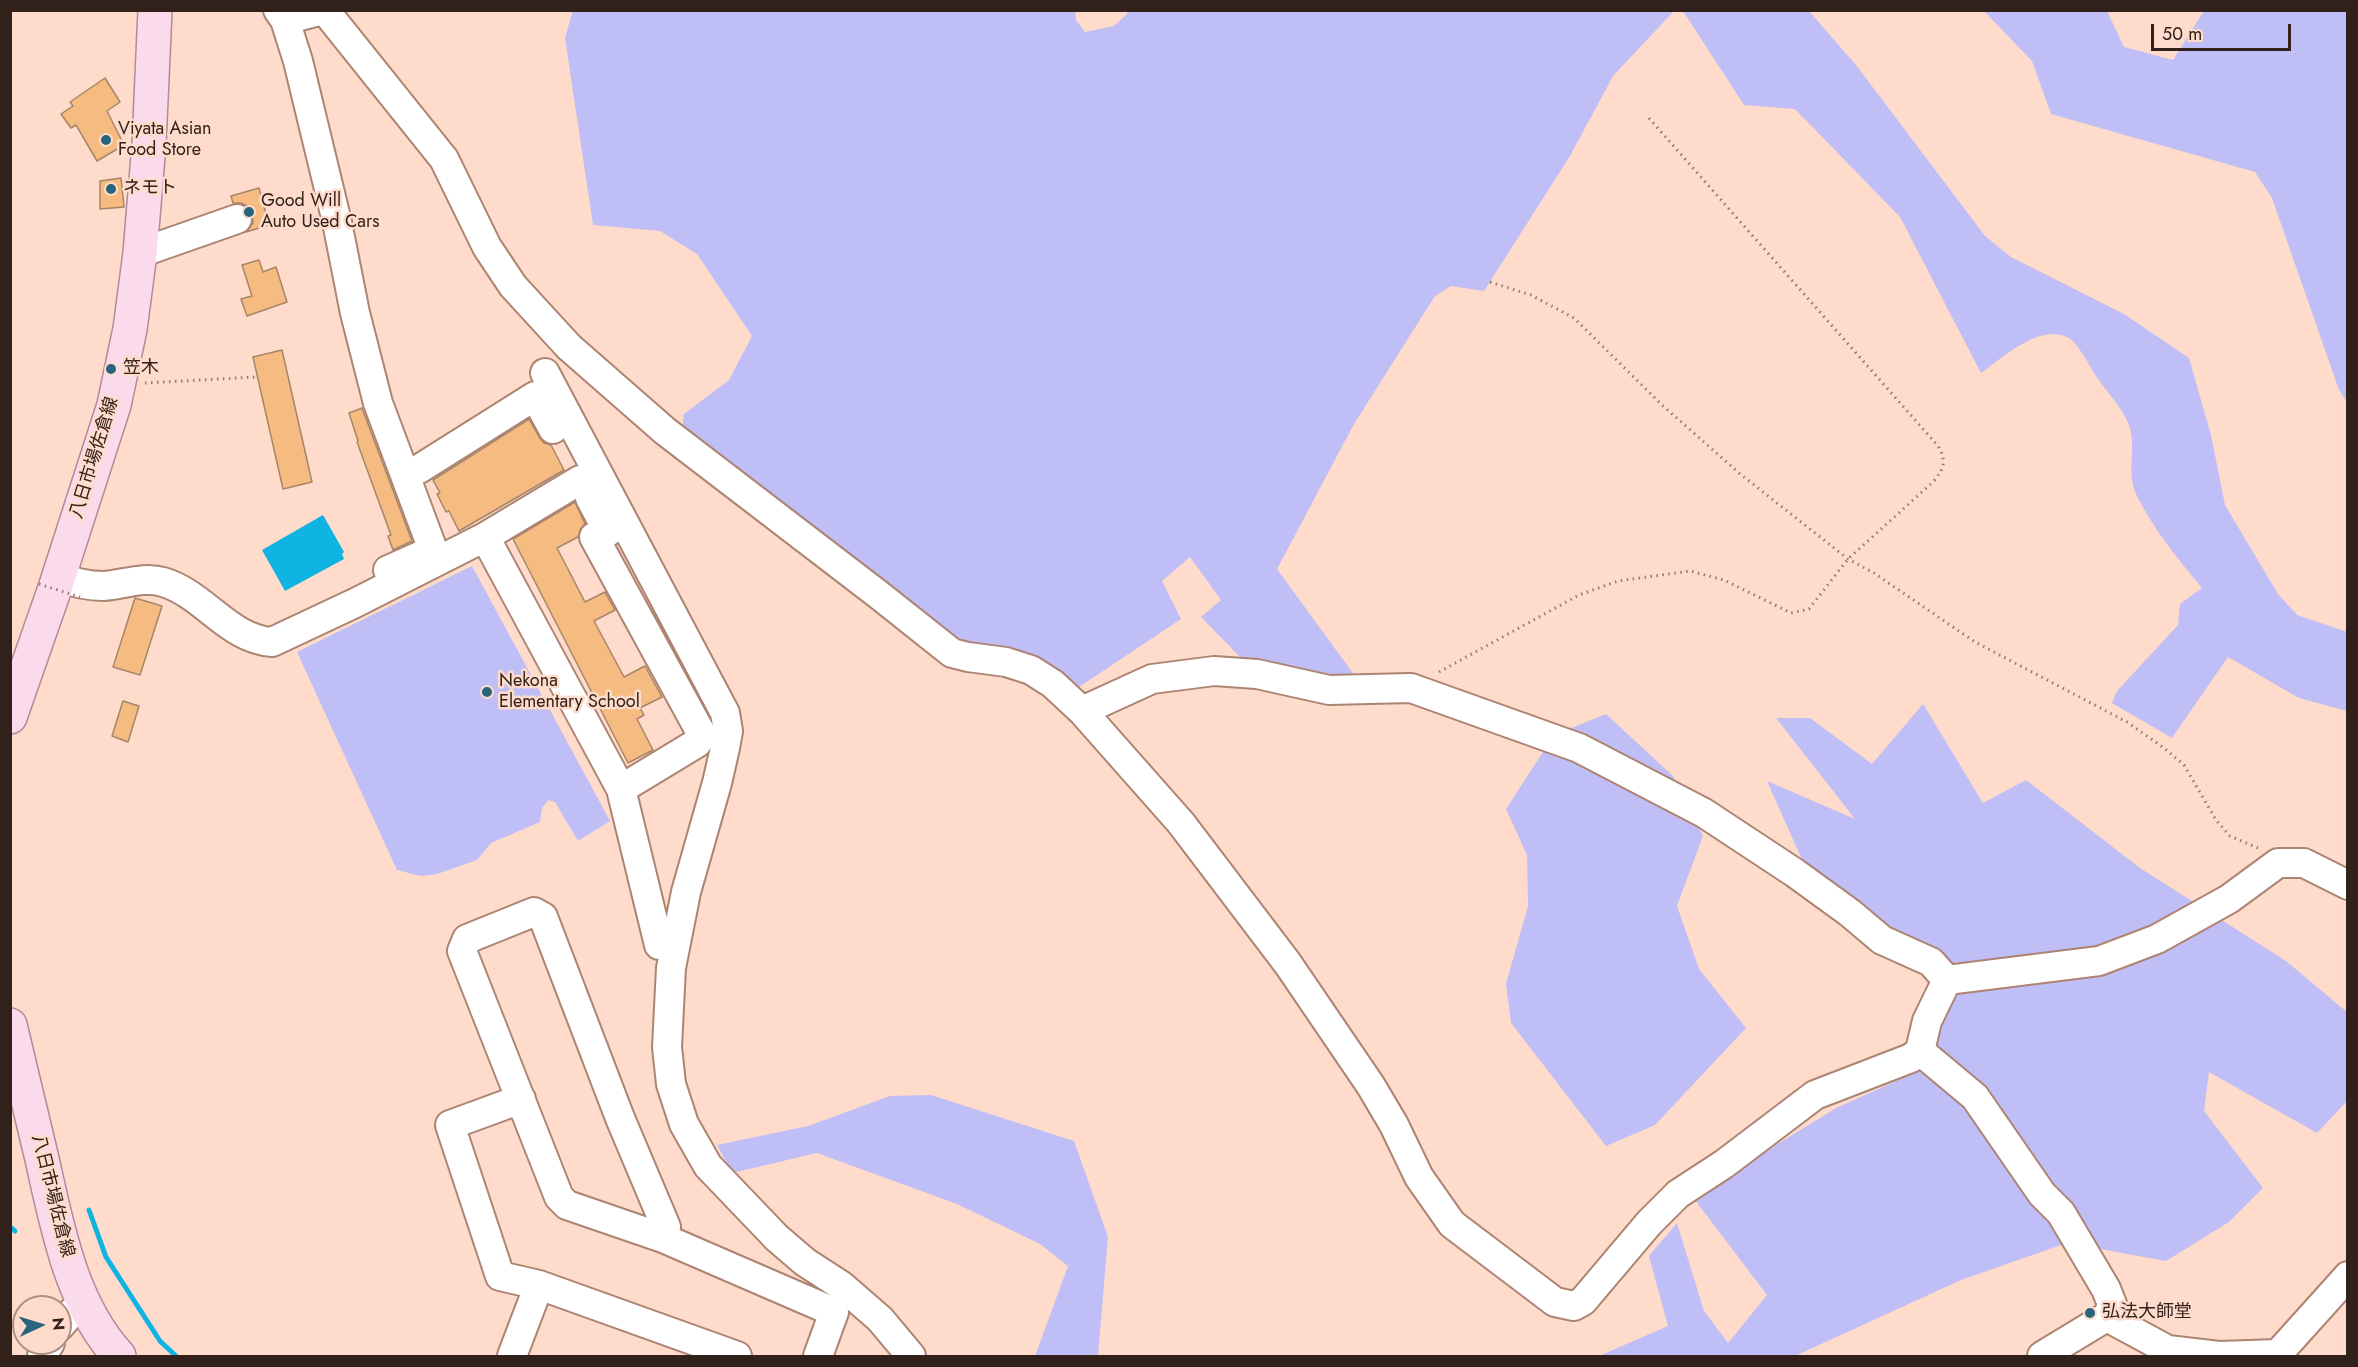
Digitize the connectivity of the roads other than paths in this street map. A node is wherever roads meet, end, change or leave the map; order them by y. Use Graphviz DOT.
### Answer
graph roads {
  1 [pos="155,10"];
  2 [pos="319,11"];
  3 [pos="281,15"];
  4 [pos="237,219"];
  5 [pos="140,253"];
  6 [pos="570,347"];
  7 [pos="545,373"];
  8 [pos="402,467"];
  9 [pos="580,480"];
  10 [pos="485,537"];
  11 [pos="388,570"];
  12 [pos="58,587"];
  13 [pos="1082,711"];
  14 [pos="10,717"];
  15 [pos="621,789"];
  16 [pos="2348,885"];
  17 [pos="659,945"];
  18 [pos="1947,980"];
  19 [pos="10,1025"];
  20 [pos="1920,1052"];
  21 [pos="521,1099"];
  22 [pos="663,1238"];
  23 [pos="2348,1276"];
  24 [pos="539,1286"];
  25 [pos="85,1305"];
  26 [pos="72,1312"];
  27 [pos="2108,1316"];
  28 [pos="2277,1355"];
  29 [pos="118,1356"];
  30 [pos="512,1356"];
  31 [pos="737,1356"];
  32 [pos="818,1356"];
  33 [pos="911,1356"];
  34 [pos="2042,1356"];
  1 -- 5 [label="main road, 八日市場佐倉線"];
  2 -- 3 [label="street"];
  2 -- 6 [label="street"];
  3 -- 8 [label="street"];
  4 -- 5 [label="street"];
  5 -- 12 [label="main road, 八日市場佐倉線"];
  6 -- 7 [label="street"];
  6 -- 13 [label="street"];
  7 -- 8 [label="street"];
  7 -- 33 [label="street"];
  8 -- 9 [label="street"];
  8 -- 11 [label="street"];
  9 -- 10 [label="street"];
  9 -- 15 [label="street"];
  10 -- 12 [label="street"];
  10 -- 15 [label="street"];
  12 -- 14 [label="main road, 八日市場佐倉線"];
  13 -- 18 [label="street"];
  13 -- 20 [label="street"];
  15 -- 17 [label="street"];
  16 -- 18 [label="street"];
  18 -- 20 [label="street"];
  19 -- 25 [label="main road, 八日市場佐倉線"];
  20 -- 27 [label="street"];
  21 -- 22 [label="street"];
  21 -- 22 [label="street"];
  21 -- 24 [label="street"];
  22 -- 32 [label="street"];
  23 -- 28 [label="street"];
  24 -- 30 [label="street"];
  24 -- 31 [label="street"];
  25 -- 26 [label="street"];
  25 -- 29 [label="main road, 八日市場佐倉線"];
  27 -- 28 [label="street"];
  27 -- 34 [label="street"];
}
